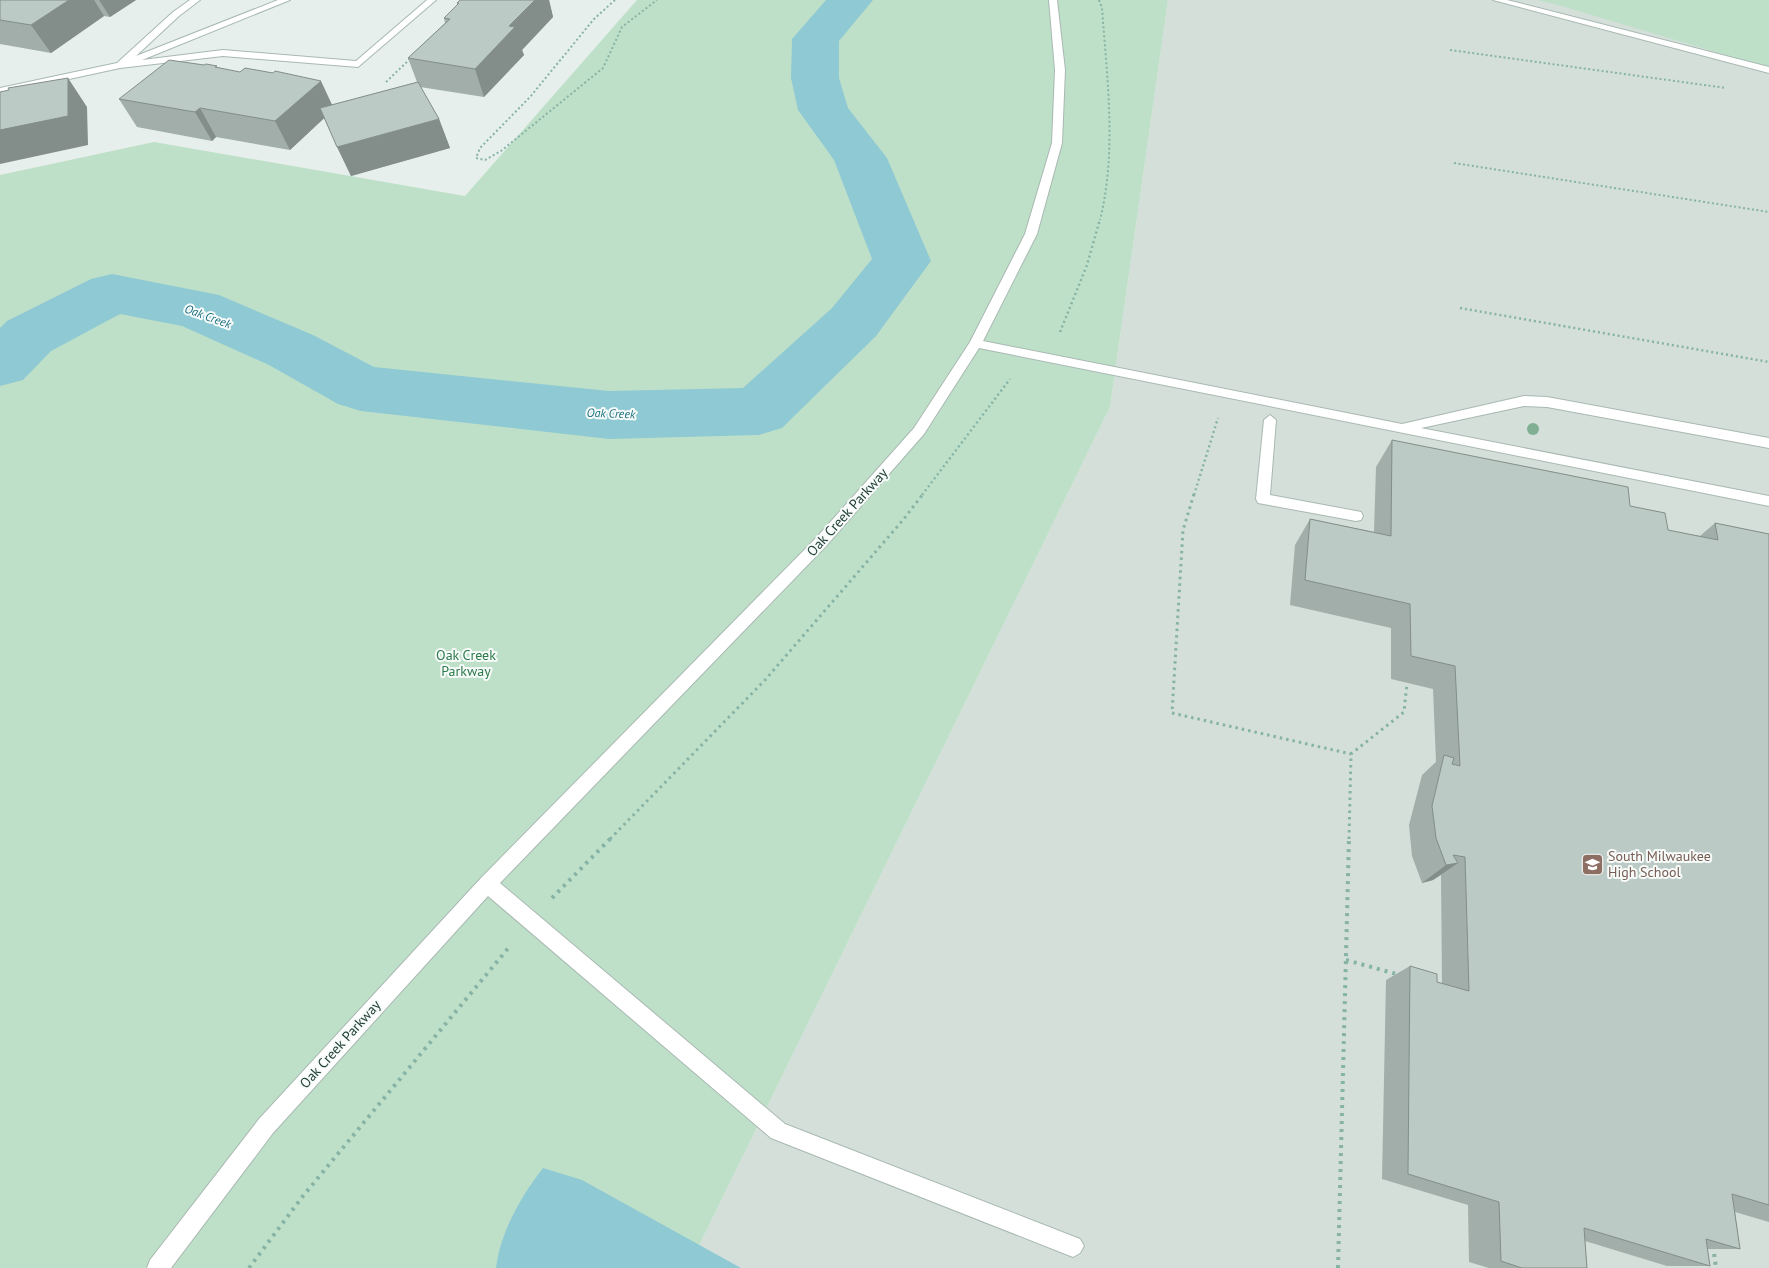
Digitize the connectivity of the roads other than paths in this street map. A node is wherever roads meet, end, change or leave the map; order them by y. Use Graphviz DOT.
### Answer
graph roads {
  1 [pos="196,0"];
  2 [pos="286,0"];
  3 [pos="432,0"];
  4 [pos="1052,0"];
  5 [pos="1497,0"];
  6 [pos="120,65"];
  7 [pos="1769,70"];
  8 [pos="0,91"];
  9 [pos="976,343"];
  10 [pos="1270,420"];
  11 [pos="1400,427"];
  12 [pos="1769,443"];
  13 [pos="1769,501"];
  14 [pos="1356,516"];
  15 [pos="487,884"];
  16 [pos="1073,1246"];
  17 [pos="158,1268"];
  1 -- 6 [label="street"];
  2 -- 6 [label="street"];
  3 -- 6 [label="street"];
  4 -- 9 [label="street, Oak Creek Parkway"];
  5 -- 7 [label="street"];
  6 -- 8 [label="street"];
  9 -- 11 [label="street"];
  9 -- 15 [label="street, Oak Creek Parkway"];
  10 -- 14 [label="street"];
  11 -- 12 [label="street"];
  11 -- 13 [label="street"];
  15 -- 16 [label="street"];
  15 -- 17 [label="street, Oak Creek Parkway"];
}
